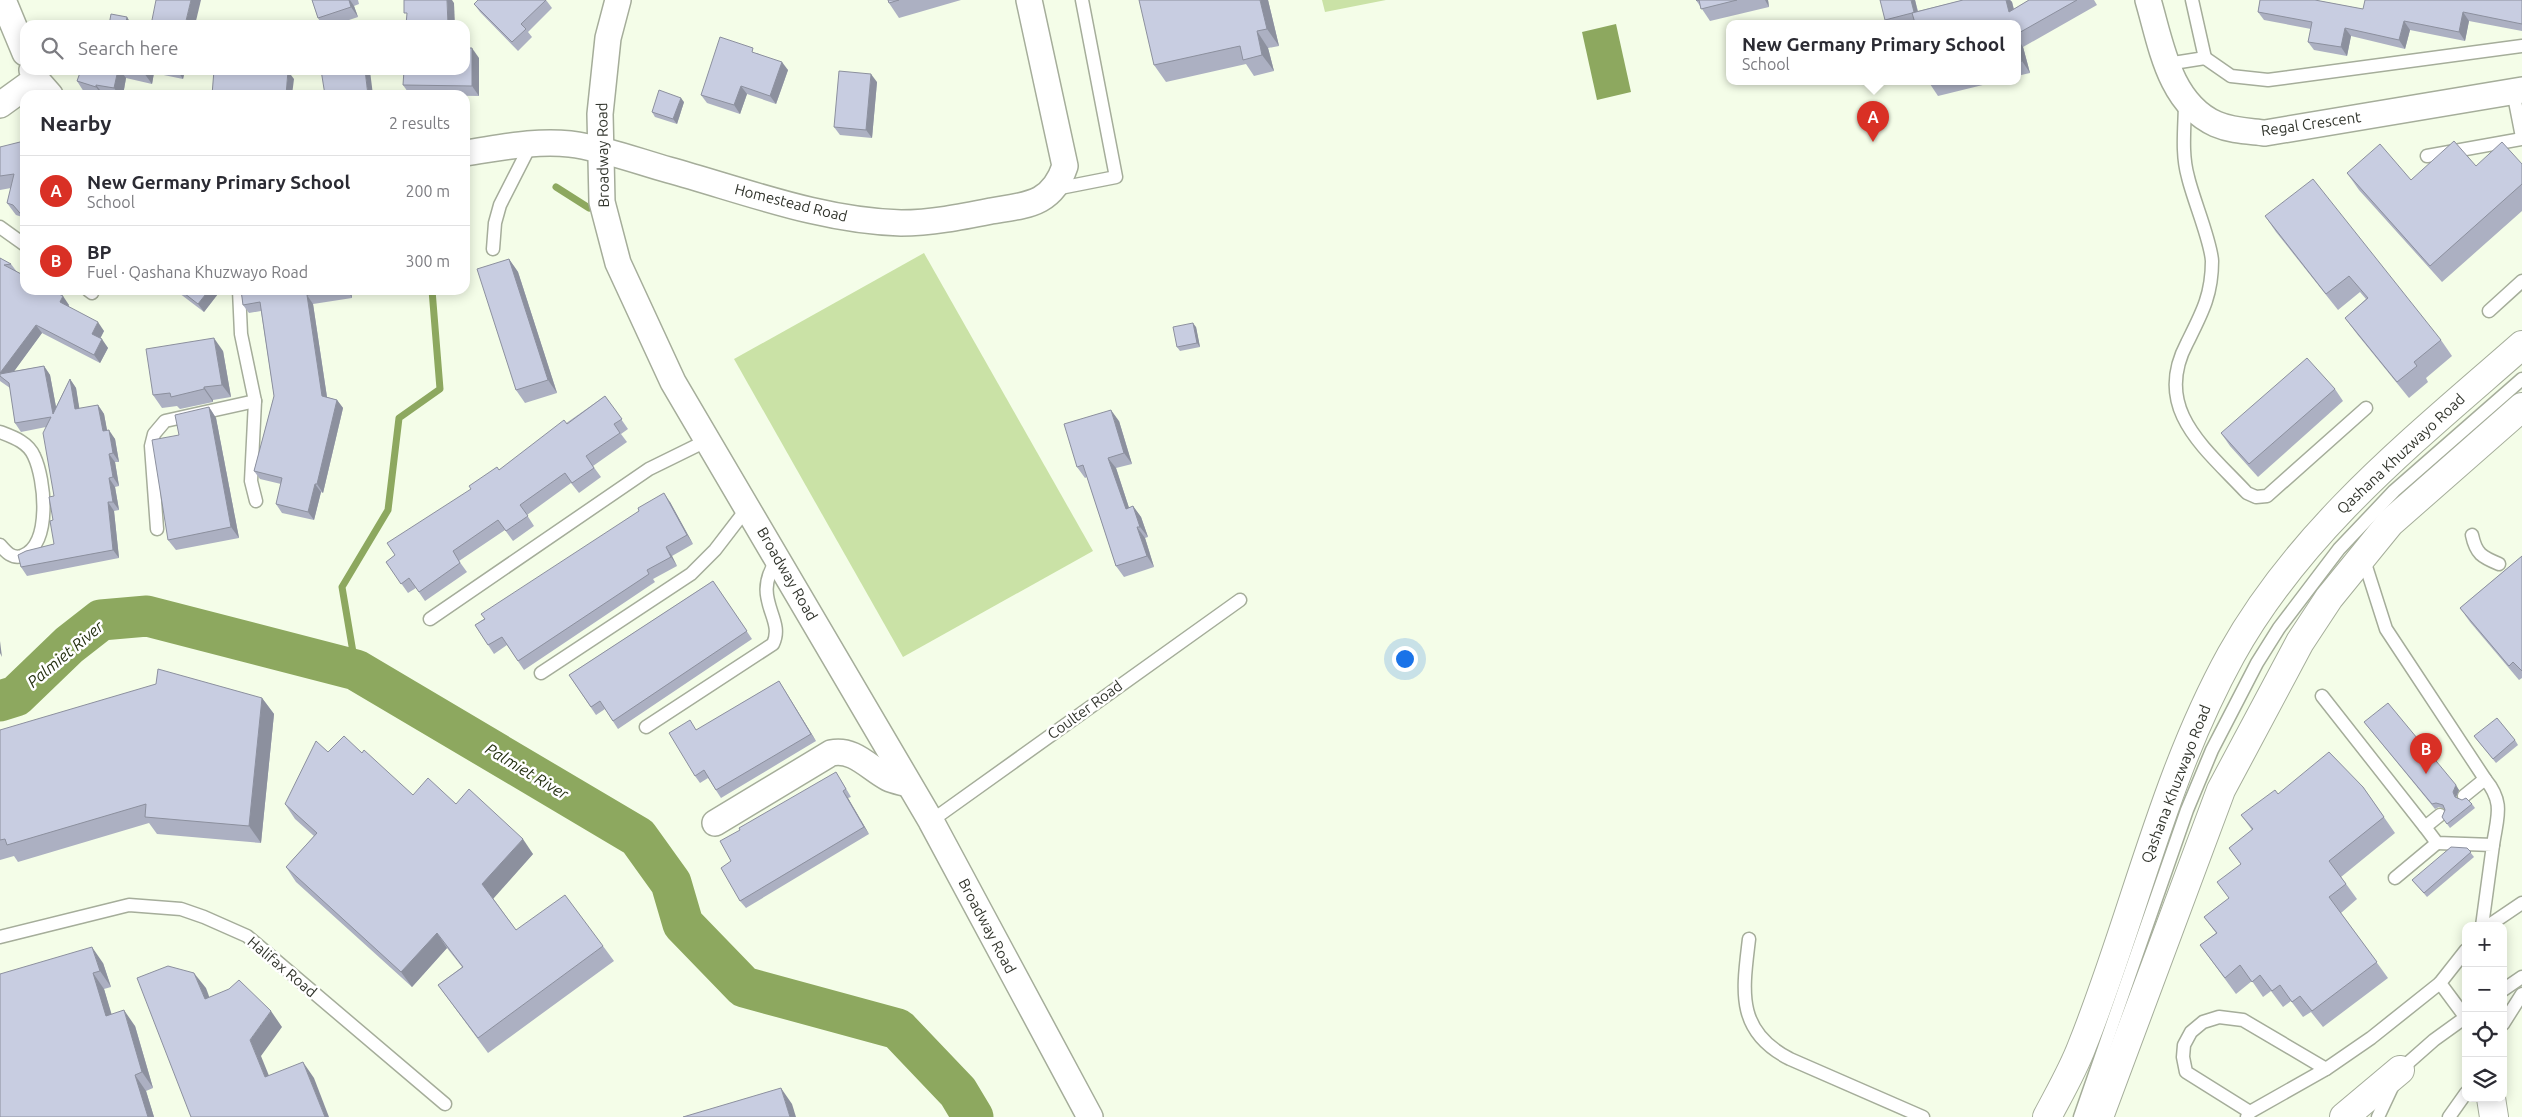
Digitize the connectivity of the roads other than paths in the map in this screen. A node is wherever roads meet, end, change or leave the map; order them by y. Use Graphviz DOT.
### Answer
graph roads {
  1 [pos="3,0"];
  2 [pos="618,0"];
  3 [pos="1029,0"];
  4 [pos="1082,0"];
  5 [pos="2148,0"];
  6 [pos="2192,0"];
  7 [pos="20,41"];
  8 [pos="2522,46"];
  9 [pos="2205,58"];
  10 [pos="2167,64"];
  11 [pos="39,81"];
  12 [pos="24,90"];
  13 [pos="2518,91"];
  14 [pos="20,93"];
  15 [pos="2185,99"];
  16 [pos="0,105"];
  17 [pos="2522,138"];
  18 [pos="531,144"];
  19 [pos="600,151"];
  20 [pos="470,153"];
  21 [pos="2427,156"];
  22 [pos="1055,189"];
  23 [pos="0,227"];
  24 [pos="20,241"];
  25 [pos="493,249"];
  26 [pos="2522,281"];
  27 [pos="240,295"];
  28 [pos="2489,311"];
  29 [pos="2522,345"];
  30 [pos="2522,379"];
  31 [pos="255,402"];
  32 [pos="2522,407"];
  33 [pos="2366,408"];
  34 [pos="0,432"];
  35 [pos="708,440"];
  36 [pos="256,501"];
  37 [pos="748,507"];
  38 [pos="157,529"];
  39 [pos="2472,535"];
  40 [pos="0,545"];
  41 [pos="2363,555"];
  42 [pos="778,558"];
  43 [pos="2499,564"];
  44 [pos="1240,600"];
  45 [pos="430,619"];
  46 [pos="540,673"];
  47 [pos="2322,696"];
  48 [pos="646,727"];
  49 [pos="2486,778"];
  50 [pos="908,784"];
  51 [pos="2464,796"];
  52 [pos="2440,815"];
  53 [pos="931,821"];
  54 [pos="715,822"];
  55 [pos="2425,827"];
  56 [pos="2437,843"];
  57 [pos="2493,845"];
  58 [pos="2395,878"];
  59 [pos="2522,903"];
  60 [pos="2483,922"];
  61 [pos="2494,922"];
  62 [pos="0,937"];
  63 [pos="1749,939"];
  64 [pos="2462,955"];
  65 [pos="2522,977"];
  66 [pos="2440,983"];
  67 [pos="2507,987"];
  68 [pos="2522,994"];
  69 [pos="2462,1013"];
  70 [pos="2507,1018"];
  71 [pos="2462,1021"];
  72 [pos="2326,1069"];
  73 [pos="2400,1070"];
  74 [pos="2462,1098"];
  75 [pos="2492,1102"];
  76 [pos="445,1104"];
  77 [pos="2248,1114"];
  78 [pos="1090,1117"];
  79 [pos="1923,1117"];
  80 [pos="2047,1117"];
  81 [pos="2080,1117"];
  82 [pos="2099,1117"];
  83 [pos="2344,1117"];
  84 [pos="2378,1117"];
  85 [pos="2448,1117"];
  86 [pos="2494,1117"];
  1 -- 7 [label="street"];
  2 -- 19 [label="street, Broadway Road"];
  3 -- 22 [label="street"];
  4 -- 22 [label="lane"];
  5 -- 10 [label="street, Regal Crescent"];
  6 -- 9 [label="lane"];
  8 -- 9 [label="lane"];
  9 -- 10 [label="lane"];
  10 -- 15 [label="street, Regal Crescent"];
  11 -- 12 [label="street"];
  13 -- 15 [label="street, Regal Crescent"];
  13 -- 17 [label="lane"];
  14 -- 16 [label="street"];
  15 -- 33 [label="lane"];
  17 -- 21 [label="lane"];
  18 -- 19 [label="street, Homestead Road"];
  18 -- 20 [label="street, Homestead Road"];
  18 -- 25 [label="lane"];
  19 -- 22 [label="street, Homestead Road"];
  19 -- 35 [label="street, Broadway Road"];
  23 -- 24 [label="lane"];
  26 -- 28 [label="lane"];
  27 -- 31 [label="lane"];
  29 -- 80 [label="main road, Qashana Khuzwayo Road"];
  30 -- 81 [label="lane"];
  31 -- 36 [label="lane"];
  31 -- 38 [label="lane"];
  32 -- 41 [label="main road"];
  34 -- 40 [label="lane"];
  35 -- 37 [label="street, Broadway Road"];
  35 -- 45 [label="lane"];
  37 -- 42 [label="street, Broadway Road"];
  37 -- 46 [label="lane"];
  39 -- 43 [label="lane"];
  41 -- 49 [label="lane"];
  41 -- 82 [label="main road"];
  42 -- 48 [label="lane"];
  42 -- 50 [label="street, Broadway Road"];
  44 -- 53 [label="lane, Coulter Road"];
  47 -- 55 [label="lane"];
  49 -- 51 [label="lane"];
  49 -- 57 [label="lane"];
  50 -- 53 [label="street, Broadway Road"];
  50 -- 54 [label="street"];
  52 -- 55 [label="lane"];
  53 -- 78 [label="street, Broadway Road"];
  55 -- 56 [label="lane"];
  56 -- 57 [label="lane"];
  56 -- 58 [label="lane"];
  57 -- 60 [label="lane"];
  59 -- 61 [label="lane"];
  62 -- 76 [label="lane, Halifax Road"];
  63 -- 79 [label="lane"];
  64 -- 66 [label="lane"];
  65 -- 67 [label="lane"];
  66 -- 69 [label="lane"];
  66 -- 72 [label="lane"];
  68 -- 70 [label="lane"];
  71 -- 73 [label="lane"];
  72 -- 77 [label="lane"];
  72 -- 77 [label="lane"];
  73 -- 83 [label="main road"];
  73 -- 84 [label="lane"];
  74 -- 85 [label="lane"];
  75 -- 86 [label="main road"];
}
